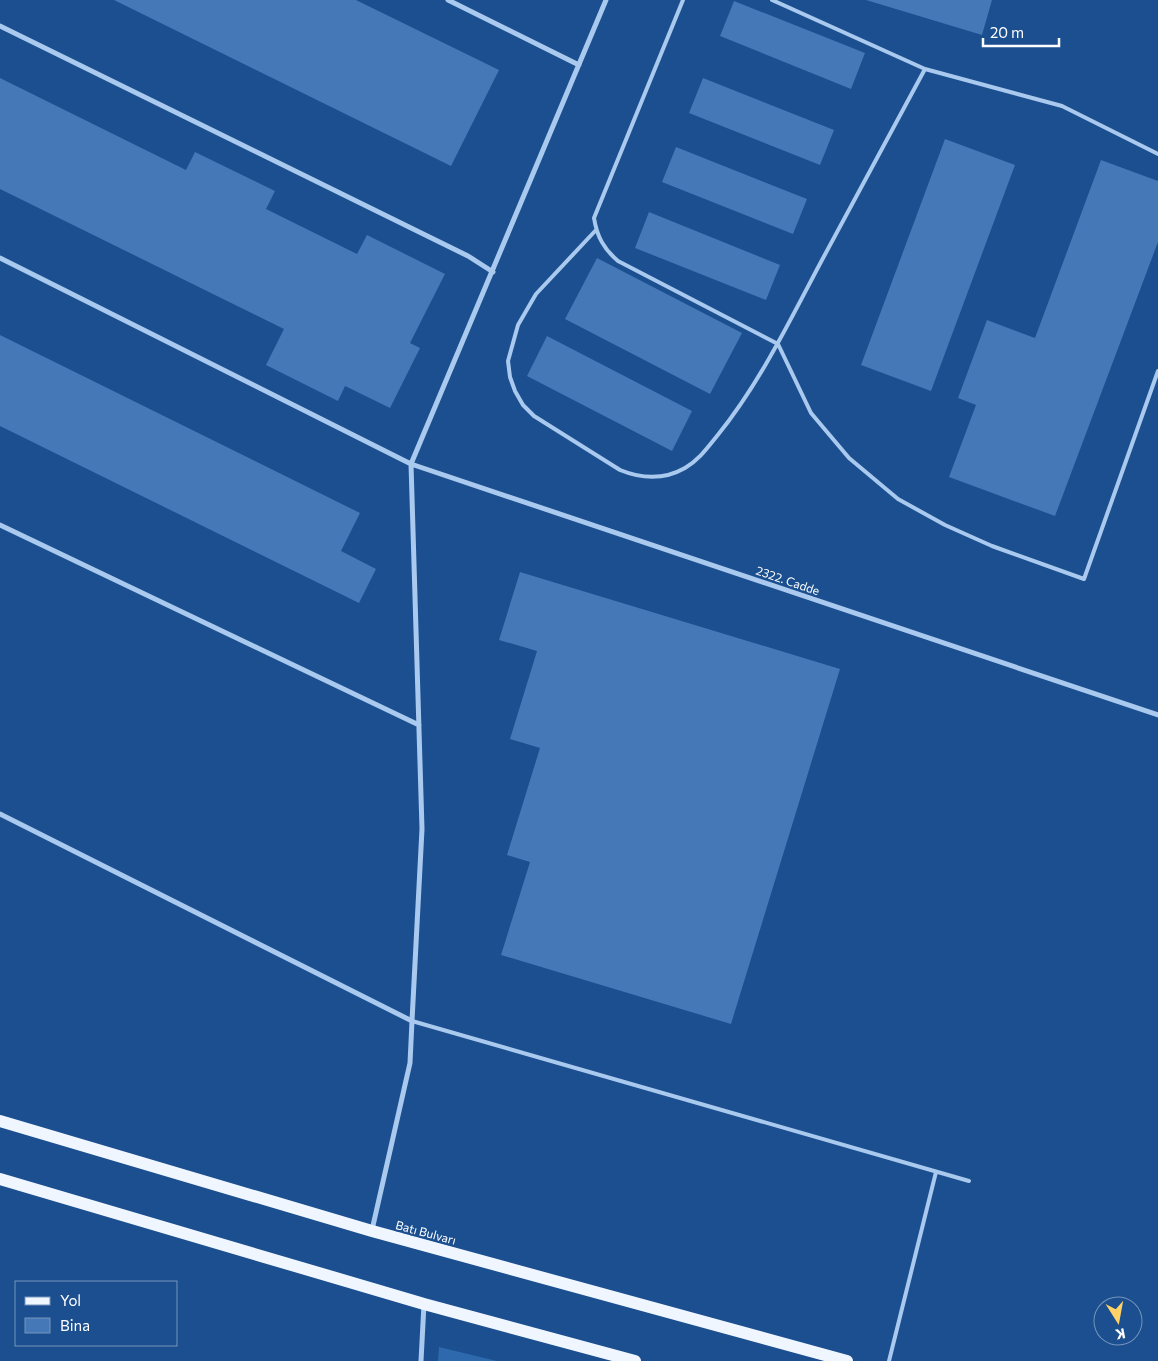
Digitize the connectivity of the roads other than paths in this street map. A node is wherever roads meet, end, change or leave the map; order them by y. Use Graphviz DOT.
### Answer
graph roads {
  1 [pos="448,0"];
  2 [pos="606,0"];
  3 [pos="683,0"];
  4 [pos="772,0"];
  5 [pos="0,26"];
  6 [pos="579,65"];
  7 [pos="924,69"];
  8 [pos="1158,154"];
  9 [pos="596,230"];
  10 [pos="0,258"];
  11 [pos="493,272"];
  12 [pos="778,344"];
  13 [pos="1158,371"];
  14 [pos="411,464"];
  15 [pos="0,524"];
  16 [pos="1158,715"];
  17 [pos="419,725"];
  18 [pos="0,814"];
  19 [pos="412,1021"];
  20 [pos="0,1121"];
  21 [pos="936,1172"];
  22 [pos="0,1179"];
  23 [pos="969,1181"];
  24 [pos="372,1231"];
  25 [pos="424,1304"];
  26 [pos="421,1361"];
  27 [pos="635,1361"];
  28 [pos="847,1361"];
  29 [pos="889,1361"];
  1 -- 6 [label="street"];
  2 -- 6 [label="street"];
  3 -- 9 [label="lane"];
  4 -- 7 [label="lane"];
  5 -- 11 [label="street"];
  6 -- 11 [label="street"];
  7 -- 8 [label="lane"];
  7 -- 12 [label="lane"];
  9 -- 12 [label="lane"];
  9 -- 12 [label="lane"];
  10 -- 14 [label="street, 2322. Cadde"];
  11 -- 14 [label="street"];
  12 -- 13 [label="lane"];
  14 -- 16 [label="street, 2322. Cadde"];
  14 -- 17 [label="street"];
  15 -- 17 [label="street"];
  17 -- 19 [label="street"];
  18 -- 19 [label="street"];
  19 -- 21 [label="lane"];
  19 -- 24 [label="street"];
  20 -- 24 [label="main road, Batı Bulvarı"];
  21 -- 23 [label="lane"];
  21 -- 29 [label="lane"];
  22 -- 25 [label="main road"];
  24 -- 28 [label="main road, Batı Bulvarı"];
  25 -- 26 [label="street"];
  25 -- 27 [label="main road"];
}
